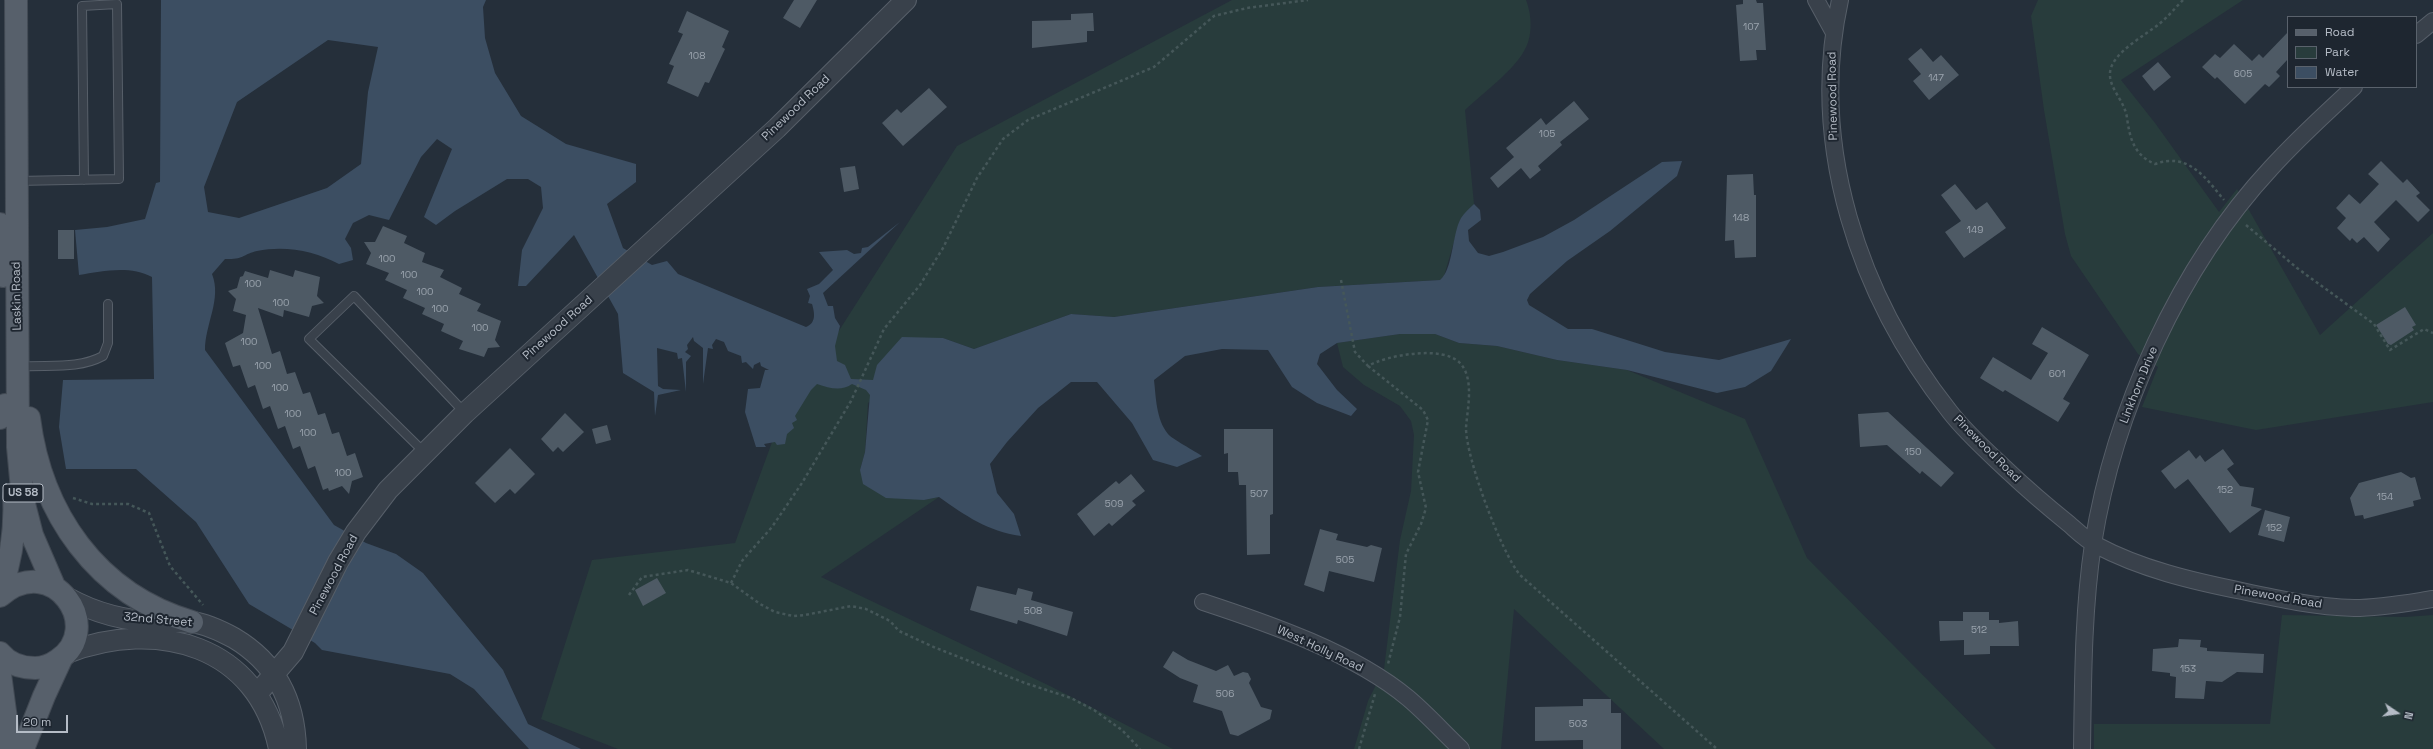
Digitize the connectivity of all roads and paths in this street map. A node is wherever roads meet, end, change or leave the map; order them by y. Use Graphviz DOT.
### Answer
graph roads {
  1 [pos="16,0"];
  2 [pos="906,0"];
  3 [pos="1308,0"];
  4 [pos="1816,0"];
  5 [pos="1840,0"];
  6 [pos="2433,21"];
  7 [pos="1833,31"];
  8 [pos="2417,34"];
  9 [pos="2353,88"];
  10 [pos="84,180"];
  11 [pos="17,181"];
  12 [pos="0,224"];
  13 [pos="1342,280"];
  14 [pos="108,304"];
  15 [pos="1368,366"];
  16 [pos="18,367"];
  17 [pos="8,406"];
  18 [pos="465,413"];
  19 [pos="425,453"];
  20 [pos="71,497"];
  21 [pos="2093,544"];
  22 [pos="731,583"];
  23 [pos="61,592"];
  24 [pos="629,594"];
  25 [pos="0,595"];
  26 [pos="2433,599"];
  27 [pos="1203,602"];
  28 [pos="198,614"];
  29 [pos="0,654"];
  30 [pos="65,655"];
  31 [pos="0,674"];
  32 [pos="275,674"];
  33 [pos="1382,679"];
  34 [pos="257,694"];
  35 [pos="10,749"];
  36 [pos="23,749"];
  37 [pos="279,749"];
  38 [pos="296,749"];
  39 [pos="1140,749"];
  40 [pos="1359,749"];
  41 [pos="1461,749"];
  42 [pos="1718,749"];
  43 [pos="2082,749"];
  1 -- 11 [label="main road, Laskin Road / US 58"];
  2 -- 18 [label="street, Pinewood Road"];
  3 -- 22 [label="path"];
  4 -- 7 [label="street"];
  5 -- 7 [label="street, Pinewood Road"];
  6 -- 8 [label="street"];
  7 -- 21 [label="street, Pinewood Road"];
  9 -- 21 [label="street, Linkhorn Drive"];
  10 -- 10 [label="lane"];
  10 -- 11 [label="lane"];
  11 -- 16 [label="main road, Laskin Road / US 58"];
  12 -- 17 [label="main road, Laskin Road / US 58"];
  13 -- 15 [label="path"];
  14 -- 16 [label="lane"];
  15 -- 33 [label="path"];
  15 -- 42 [label="path"];
  16 -- 17 [label="main road, Laskin Road / US 58"];
  17 -- 23 [label="main road, Laskin Road / US 58"];
  17 -- 25 [label="main road, Laskin Road / US 58"];
  17 -- 28 [label="main road"];
  18 -- 19 [label="street, Pinewood Road"];
  18 -- 19 [label="lane"];
  19 -- 32 [label="street, Pinewood Road"];
  20 -- 28 [label="path"];
  21 -- 26 [label="street, Pinewood Road"];
  21 -- 43 [label="street, Linkhorn Drive"];
  22 -- 24 [label="path"];
  22 -- 39 [label="path"];
  23 -- 25 [label="main road"];
  23 -- 28 [label="street, 32nd Street"];
  23 -- 30 [label="main road, US 58"];
  27 -- 33 [label="street, West Holly Road"];
  28 -- 32 [label="street, 32nd Street"];
  29 -- 30 [label="main road"];
  30 -- 34 [label="street, 32nd Street"];
  30 -- 36 [label="main road, US 58"];
  31 -- 35 [label="main road"];
  32 -- 34 [label="street, Pinewood Road"];
  32 -- 38 [label="street, 32nd Street"];
  33 -- 40 [label="path"];
  33 -- 41 [label="street, West Holly Road"];
  34 -- 37 [label="street, 32nd Street"];
}
